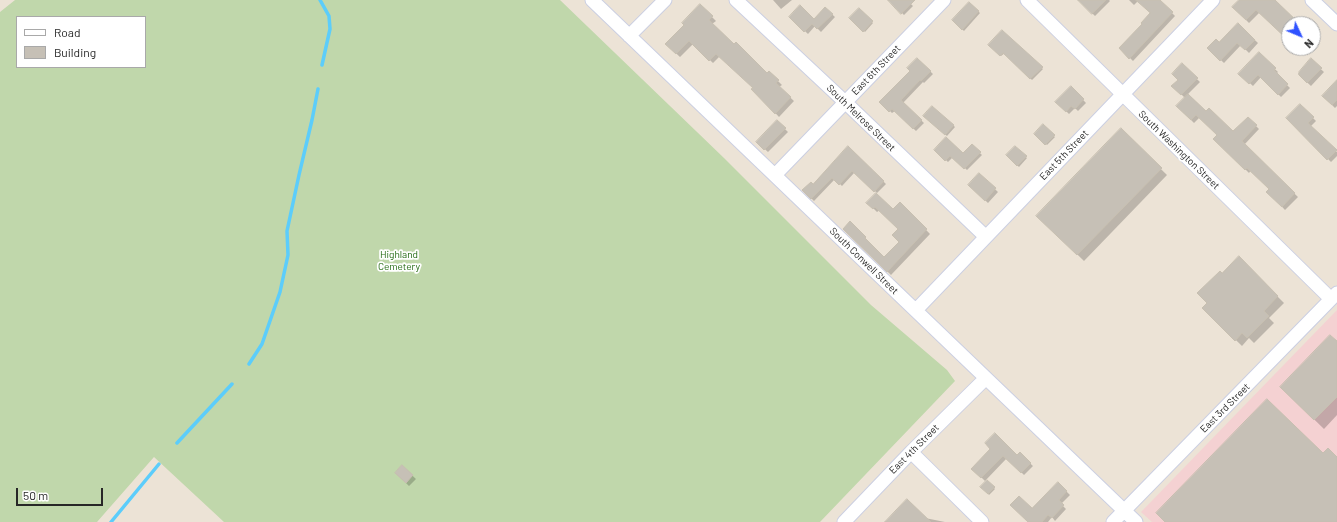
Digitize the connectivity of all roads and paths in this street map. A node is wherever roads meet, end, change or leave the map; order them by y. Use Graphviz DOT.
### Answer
graph roads {
  1 [pos="592,0"];
  2 [pos="665,0"];
  3 [pos="736,0"];
  4 [pos="944,0"];
  5 [pos="1027,0"];
  6 [pos="1212,0"];
  7 [pos="1312,0"];
  8 [pos="1337,24"];
  9 [pos="630,36"];
  10 [pos="1122,94"];
  11 [pos="845,102"];
  12 [pos="775,176"];
  13 [pos="986,237"];
  14 [pos="1334,296"];
  15 [pos="916,310"];
  16 [pos="986,378"];
  17 [pos="911,452"];
  18 [pos="1124,510"];
  19 [pos="844,522"];
  20 [pos="982,522"];
  21 [pos="1112,522"];
  22 [pos="1136,522"];
  1 -- 9 [label="street, South Conwell Street"];
  2 -- 9 [label="street"];
  3 -- 11 [label="street, South Melrose Street"];
  4 -- 11 [label="street, East 6th Street"];
  5 -- 10 [label="street, South Washington Street"];
  6 -- 10 [label="street, East 5th Street"];
  7 -- 8 [label="street"];
  9 -- 12 [label="street, South Conwell Street"];
  10 -- 13 [label="street, East 5th Street"];
  10 -- 14 [label="street, South Washington Street"];
  11 -- 12 [label="street, East 6th Street"];
  11 -- 13 [label="street, South Melrose Street"];
  12 -- 15 [label="street, South Conwell Street"];
  13 -- 15 [label="street, East 5th Street"];
  14 -- 18 [label="street, East 3rd Street"];
  15 -- 16 [label="street, South Conwell Street"];
  16 -- 17 [label="street, East 4th Street"];
  16 -- 18 [label="street, South Conwell Street"];
  17 -- 19 [label="street, East 4th Street"];
  17 -- 20 [label="street"];
  18 -- 21 [label="street, East 3rd Street"];
  18 -- 22 [label="street, South Conwell Street"];
}
